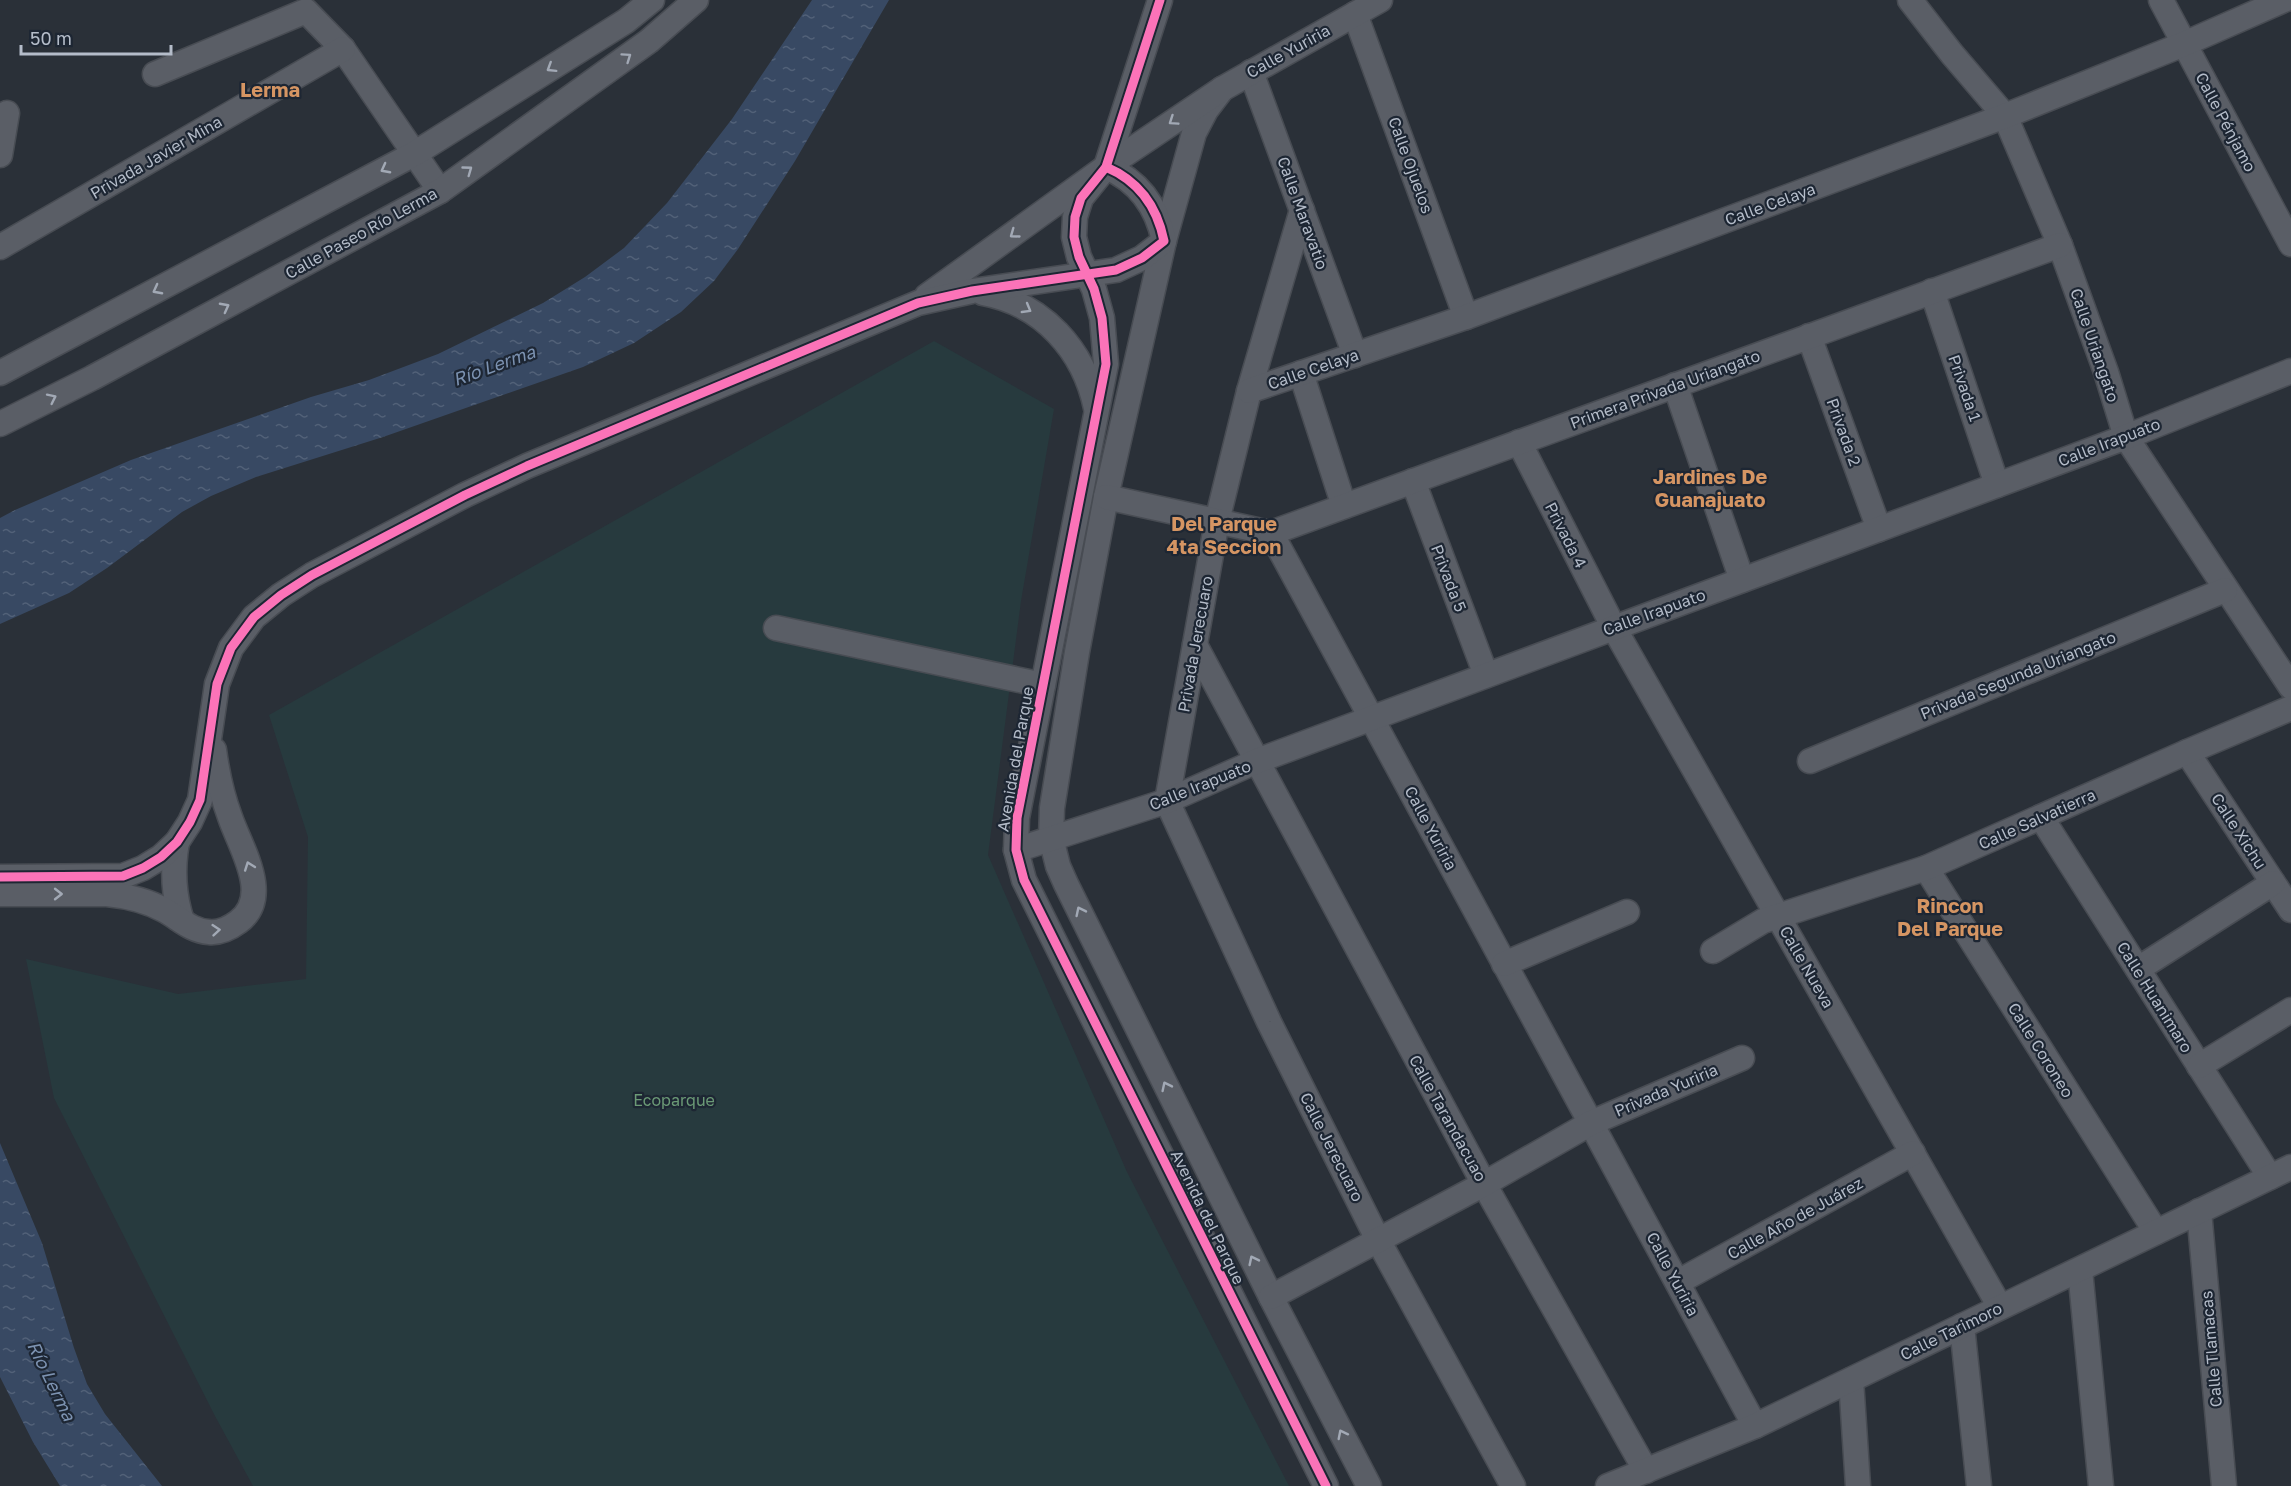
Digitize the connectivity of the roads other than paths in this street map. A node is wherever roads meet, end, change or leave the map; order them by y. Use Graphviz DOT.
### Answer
graph roads {
  1 [pos="652,0"];
  2 [pos="696,0"];
  3 [pos="1160,0"];
  4 [pos="1380,0"];
  5 [pos="1910,0"];
  6 [pos="2161,0"];
  7 [pos="2284,0"];
  8 [pos="1355,14"];
  9 [pos="2184,44"];
  10 [pos="343,49"];
  11 [pos="1251,72"];
  12 [pos="155,75"];
  13 [pos="1222,89"];
  14 [pos="7,113"];
  15 [pos="2005,116"];
  16 [pos="414,154"];
  17 [pos="0,155"];
  18 [pos="1106,166"];
  19 [pos="440,191"];
  20 [pos="1302,210"];
  21 [pos="1164,241"];
  22 [pos="2291,244"];
  23 [pos="2060,245"];
  24 [pos="0,247"];
  25 [pos="1088,275"];
  26 [pos="972,291"];
  27 [pos="1932,291"];
  28 [pos="918,303"];
  29 [pos="1466,317"];
  30 [pos="1809,336"];
  31 [pos="1355,355"];
  32 [pos="2291,372"];
  33 [pos="0,373"];
  34 [pos="1301,373"];
  35 [pos="1675,385"];
  36 [pos="1249,391"];
  37 [pos="1097,413"];
  38 [pos="0,424"];
  39 [pos="2126,437"];
  40 [pos="1519,442"];
  41 [pos="1413,481"];
  42 [pos="1997,484"];
  43 [pos="1106,497"];
  44 [pos="1344,506"];
  45 [pos="1217,521"];
  46 [pos="1879,529"];
  47 [pos="1271,533"];
  48 [pos="1742,580"];
  49 [pos="2225,590"];
  50 [pos="776,628"];
  51 [pos="1614,628"];
  52 [pos="1195,645"];
  53 [pos="1486,675"];
  54 [pos="2288,677"];
  55 [pos="1043,685"];
  56 [pos="2291,708"];
  57 [pos="1371,718"];
  58 [pos="211,727"];
  59 [pos="2187,752"];
  60 [pos="1257,761"];
  61 [pos="1810,761"];
  62 [pos="1167,801"];
  63 [pos="194,813"];
  64 [pos="229,816"];
  65 [pos="2041,817"];
  66 [pos="1050,838"];
  67 [pos="177,842"];
  68 [pos="1016,850"];
  69 [pos="1926,868"];
  70 [pos="0,877"];
  71 [pos="2273,883"];
  72 [pos="124,886"];
  73 [pos="0,894"];
  74 [pos="2291,910"];
  75 [pos="1627,912"];
  76 [pos="1777,915"];
  77 [pos="182,921"];
  78 [pos="1713,951"];
  79 [pos="1504,964"];
  80 [pos="2138,969"];
  81 [pos="2291,1010"];
  82 [pos="1742,1058"];
  83 [pos="2199,1066"];
  84 [pos="1591,1123"];
  85 [pos="1913,1153"];
  86 [pos="2280,1172"];
  87 [pos="1484,1184"];
  88 [pos="2199,1211"];
  89 [pos="2156,1232"];
  90 [pos="1378,1240"];
  91 [pos="2080,1270"];
  92 [pos="1678,1282"];
  93 [pos="1271,1297"];
  94 [pos="2000,1307"];
  95 [pos="1962,1326"];
  96 [pos="1851,1380"];
  97 [pos="1755,1426"];
  98 [pos="1646,1471"];
  99 [pos="1326,1486"];
  100 [pos="1369,1486"];
  101 [pos="1513,1486"];
  102 [pos="1608,1486"];
  103 [pos="1858,1486"];
  104 [pos="1979,1486"];
  105 [pos="2101,1486"];
  106 [pos="2224,1486"];
  1 -- 16 [label="street, one-way"];
  19 -- 2 [label="street, Calle Paseo Río Lerma, one-way"];
  3 -- 18 [label="street"];
  4 -- 8 [label="street, Calle Yuriria"];
  5 -- 15 [label="street, Calle Uriangato"];
  6 -- 9 [label="street, Calle Pénjamo"];
  7 -- 9 [label="street, Calle Celaya"];
  8 -- 11 [label="street, Calle Yuriria"];
  8 -- 29 [label="street, Calle Ojuelos"];
  9 -- 15 [label="street, Calle Celaya"];
  9 -- 22 [label="street, Calle Pénjamo"];
  10 -- 12 [label="street"];
  10 -- 16 [label="street"];
  10 -- 24 [label="street, Privada Javier Mina"];
  11 -- 13 [label="street, Calle Yuriria"];
  11 -- 20 [label="street, Calle Maravatio"];
  13 -- 18 [label="street, Calle Yuriria, one-way"];
  13 -- 21 [label="street, Avenida del Parque"];
  14 -- 17 [label="street"];
  15 -- 23 [label="street, Calle Uriangato"];
  15 -- 29 [label="street, Calle Celaya"];
  16 -- 19 [label="street"];
  16 -- 33 [label="street, one-way"];
  18 -- 21 [label="street"];
  18 -- 25 [label="street, Avenida del Parque"];
  18 -- 28 [label="street, Calle Yuriria, one-way"];
  38 -- 19 [label="street, Calle Paseo Río Lerma, one-way"];
  20 -- 31 [label="street, Calle Maravatio"];
  20 -- 36 [label="street, Privada Jerecuaro"];
  21 -- 25 [label="street"];
  21 -- 43 [label="street, Avenida del Parque"];
  23 -- 27 [label="street, Primera Privada Uriangato"];
  23 -- 39 [label="street, Calle Uriangato"];
  25 -- 26 [label="street"];
  25 -- 37 [label="street, Avenida del Parque"];
  26 -- 28 [label="street"];
  26 -- 37 [label="street, one-way"];
  27 -- 30 [label="street, Primera Privada Uriangato"];
  27 -- 42 [label="street, Privada 1"];
  28 -- 58 [label="street"];
  29 -- 31 [label="street, Calle Celaya"];
  30 -- 35 [label="street, Primera Privada Uriangato"];
  30 -- 46 [label="street, Privada 2"];
  31 -- 34 [label="street, Calle Celaya"];
  32 -- 39 [label="street, Calle Irapuato"];
  34 -- 36 [label="street, Calle Celaya"];
  34 -- 44 [label="street"];
  35 -- 40 [label="street, Primera Privada Uriangato"];
  35 -- 48 [label="street"];
  36 -- 45 [label="street, Privada Jerecuaro"];
  37 -- 55 [label="street, Avenida del Parque"];
  39 -- 42 [label="street, Calle Irapuato"];
  39 -- 49 [label="street, Calle Uriangato"];
  40 -- 41 [label="street, Primera Privada Uriangato"];
  40 -- 51 [label="street, Privada 4"];
  41 -- 44 [label="street, Primera Privada Uriangato"];
  41 -- 53 [label="street, Privada 5"];
  42 -- 46 [label="street, Calle Irapuato"];
  43 -- 45 [label="street"];
  43 -- 66 [label="street, Avenida del Parque"];
  44 -- 47 [label="street, Primera Privada Uriangato"];
  45 -- 47 [label="street"];
  45 -- 52 [label="street, Privada Jerecuaro"];
  46 -- 48 [label="street, Calle Irapuato"];
  47 -- 57 [label="street, Calle Yuriria"];
  48 -- 51 [label="street, Calle Irapuato"];
  49 -- 54 [label="street, Calle Uriangato"];
  49 -- 61 [label="street, Privada Segunda Uriangato"];
  50 -- 55 [label="street"];
  51 -- 53 [label="street, Calle Irapuato"];
  51 -- 76 [label="street, Calle Nueva"];
  52 -- 60 [label="street, Calle Tarandacuao"];
  52 -- 62 [label="street, Privada Jerecuaro"];
  53 -- 57 [label="street, Calle Irapuato"];
  55 -- 68 [label="street, Avenida del Parque"];
  56 -- 59 [label="street, Calle Salvatierra"];
  57 -- 60 [label="street, Calle Irapuato"];
  57 -- 79 [label="street, Calle Yuriria"];
  58 -- 63 [label="street"];
  58 -- 64 [label="street"];
  59 -- 65 [label="street, Calle Salvatierra"];
  59 -- 71 [label="street, Calle Xichu"];
  60 -- 62 [label="street, Calle Irapuato"];
  60 -- 87 [label="street, Calle Tarandacuao"];
  62 -- 66 [label="street, Calle Irapuato"];
  62 -- 90 [label="street, Calle Jerecuaro"];
  63 -- 64 [label="street"];
  63 -- 67 [label="street"];
  77 -- 64 [label="street, one-way"];
  65 -- 69 [label="street, Calle Salvatierra"];
  65 -- 80 [label="street, Calle Huanimaro"];
  66 -- 68 [label="street, Calle Irapuato"];
  93 -- 66 [label="street, Avenida del Parque, one-way"];
  67 -- 72 [label="street"];
  67 -- 77 [label="street"];
  68 -- 99 [label="street, Avenida del Parque"];
  69 -- 76 [label="street, Calle Salvatierra"];
  69 -- 89 [label="street, Calle Coroneo"];
  70 -- 72 [label="street"];
  71 -- 74 [label="street, Calle Xichu"];
  71 -- 80 [label="street"];
  73 -- 72 [label="street, one-way"];
  72 -- 77 [label="street"];
  75 -- 79 [label="street"];
  76 -- 78 [label="street, Calle Salvatierra"];
  76 -- 85 [label="street, Calle Nueva"];
  79 -- 84 [label="street, Calle Yuriria"];
  80 -- 83 [label="street, Calle Huanimaro"];
  81 -- 83 [label="street"];
  82 -- 84 [label="street, Privada Yuriria"];
  83 -- 86 [label="street, Calle Huanimaro"];
  84 -- 87 [label="street"];
  84 -- 92 [label="street, Calle Yuriria"];
  85 -- 92 [label="street, Calle Año de Juárez"];
  85 -- 94 [label="street, Calle Nueva"];
  86 -- 88 [label="street, Calle Tarimoro"];
  87 -- 90 [label="street"];
  87 -- 98 [label="street, Calle Tarandacuao"];
  88 -- 89 [label="street, Calle Tarimoro"];
  88 -- 106 [label="street, Calle Tlamacas"];
  89 -- 91 [label="street, Calle Tarimoro"];
  90 -- 93 [label="street"];
  90 -- 101 [label="street, Calle Jerecuaro"];
  91 -- 94 [label="street, Calle Tarimoro"];
  91 -- 105 [label="street"];
  92 -- 97 [label="street, Calle Yuriria"];
  100 -- 93 [label="street, Avenida del Parque, one-way"];
  94 -- 95 [label="street, Calle Tarimoro"];
  95 -- 96 [label="street, Calle Tarimoro"];
  95 -- 104 [label="street"];
  96 -- 97 [label="street, Calle Tarimoro"];
  96 -- 103 [label="street"];
  97 -- 98 [label="street, Calle Tarimoro"];
  98 -- 102 [label="street, Calle Tarimoro"];
}
